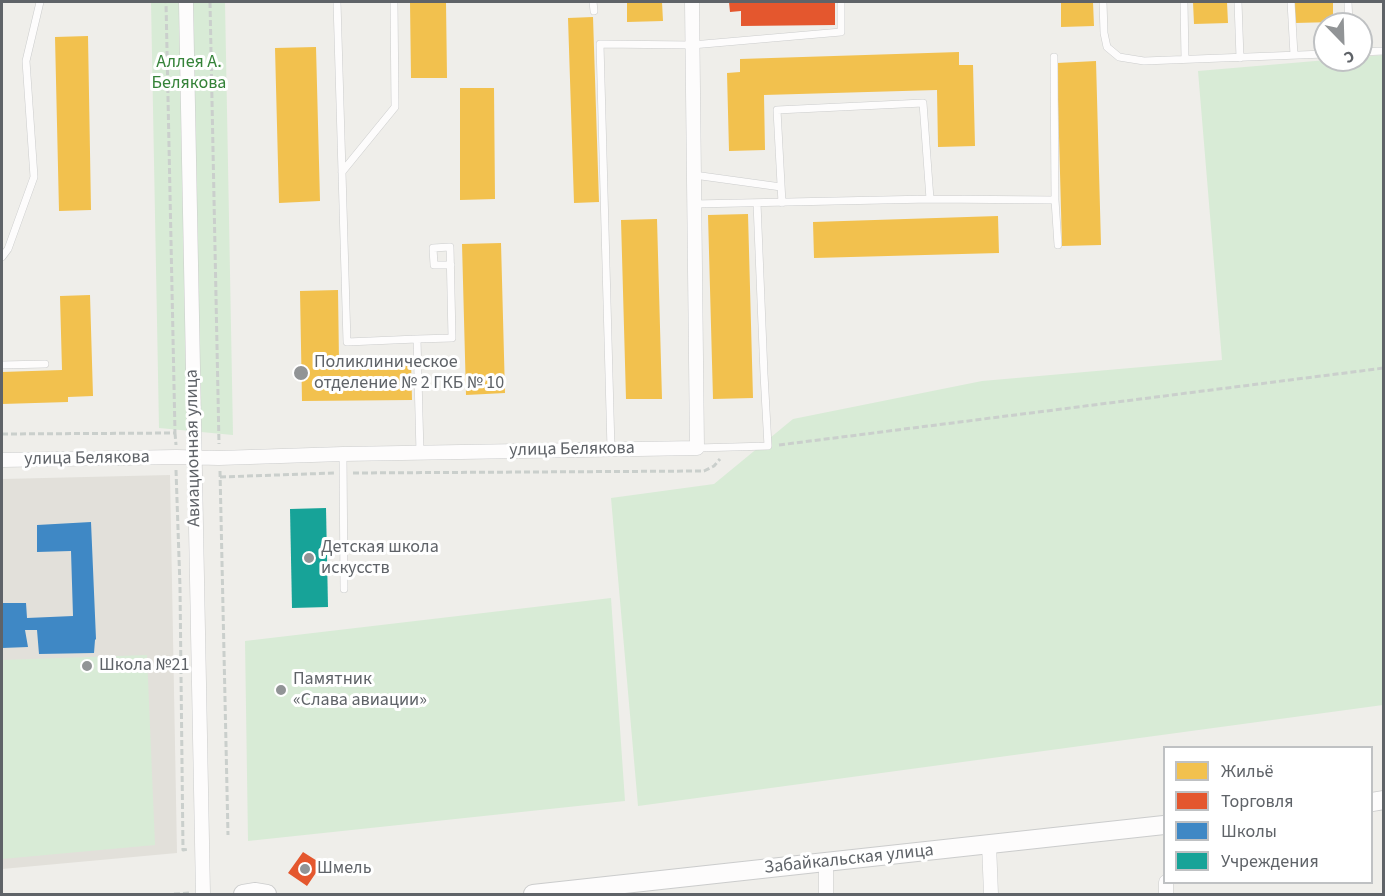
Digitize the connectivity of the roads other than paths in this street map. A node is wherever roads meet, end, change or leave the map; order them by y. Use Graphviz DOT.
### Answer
graph roads {
  1 [pos="40,2"];
  2 [pos="186,2"];
  3 [pos="337,2"];
  4 [pos="394,2"];
  5 [pos="593,2"];
  6 [pos="692,2"];
  7 [pos="841,2"];
  8 [pos="1103,2"];
  9 [pos="1184,2"];
  10 [pos="1238,2"];
  11 [pos="1291,2"];
  12 [pos="594,11"];
  13 [pos="692,45"];
  14 [pos="1313,54"];
  15 [pos="1294,55"];
  16 [pos="1054,57"];
  17 [pos="1240,58"];
  18 [pos="1185,59"];
  19 [pos="342,172"];
  20 [pos="694,175"];
  21 [pos="781,187"];
  22 [pos="930,199"];
  23 [pos="1055,200"];
  24 [pos="758,203"];
  25 [pos="782,203"];
  26 [pos="694,204"];
  27 [pos="1058,245"];
  28 [pos="2,257"];
  29 [pos="451,265"];
  30 [pos="417,339"];
  31 [pos="45,364"];
  32 [pos="2,365"];
  33 [pos="611,448"];
  34 [pos="697,448"];
  35 [pos="420,453"];
  36 [pos="343,454"];
  37 [pos="194,457"];
  38 [pos="2,460"];
  39 [pos="344,589"];
  40 [pos="1163,825"];
  41 [pos="989,844"];
  42 [pos="825,862"];
  43 [pos="651,888"];
  44 [pos="203,894"];
  45 [pos="243,894"];
  46 [pos="267,894"];
  47 [pos="533,894"];
  48 [pos="826,894"];
  49 [pos="991,894"];
  1 -- 28 [label="lane"];
  2 -- 37 [label="street, Авиационная улица"];
  3 -- 19 [label="lane"];
  4 -- 19 [label="lane"];
  5 -- 12 [label="lane"];
  6 -- 13 [label="street"];
  7 -- 13 [label="lane"];
  8 -- 18 [label="lane"];
  9 -- 18 [label="lane"];
  10 -- 17 [label="lane"];
  11 -- 15 [label="lane"];
  13 -- 20 [label="street"];
  13 -- 33 [label="lane"];
  14 -- 15 [label="lane"];
  15 -- 17 [label="lane"];
  16 -- 23 [label="lane"];
  17 -- 18 [label="lane"];
  19 -- 30 [label="lane"];
  20 -- 21 [label="lane"];
  20 -- 26 [label="street"];
  21 -- 22 [label="lane"];
  21 -- 25 [label="lane"];
  22 -- 23 [label="lane"];
  22 -- 25 [label="lane"];
  23 -- 27 [label="lane"];
  24 -- 25 [label="lane"];
  24 -- 26 [label="lane"];
  24 -- 34 [label="lane"];
  26 -- 34 [label="street"];
  29 -- 30 [label="lane"];
  30 -- 35 [label="lane"];
  31 -- 32 [label="lane"];
  33 -- 34 [label="street, улица Белякова"];
  33 -- 35 [label="street, улица Белякова"];
  35 -- 36 [label="street, улица Белякова"];
  36 -- 37 [label="street, улица Белякова"];
  36 -- 39 [label="lane"];
  37 -- 38 [label="street, улица Белякова"];
  37 -- 44 [label="street, Авиационная улица"];
  40 -- 41 [label="street, Забайкальская улица"];
  41 -- 42 [label="street, Забайкальская улица"];
  41 -- 49 [label="street"];
  42 -- 43 [label="street, Забайкальская улица"];
  42 -- 48 [label="street"];
  43 -- 47 [label="street, Забайкальская улица"];
  45 -- 46 [label="street"];
}
